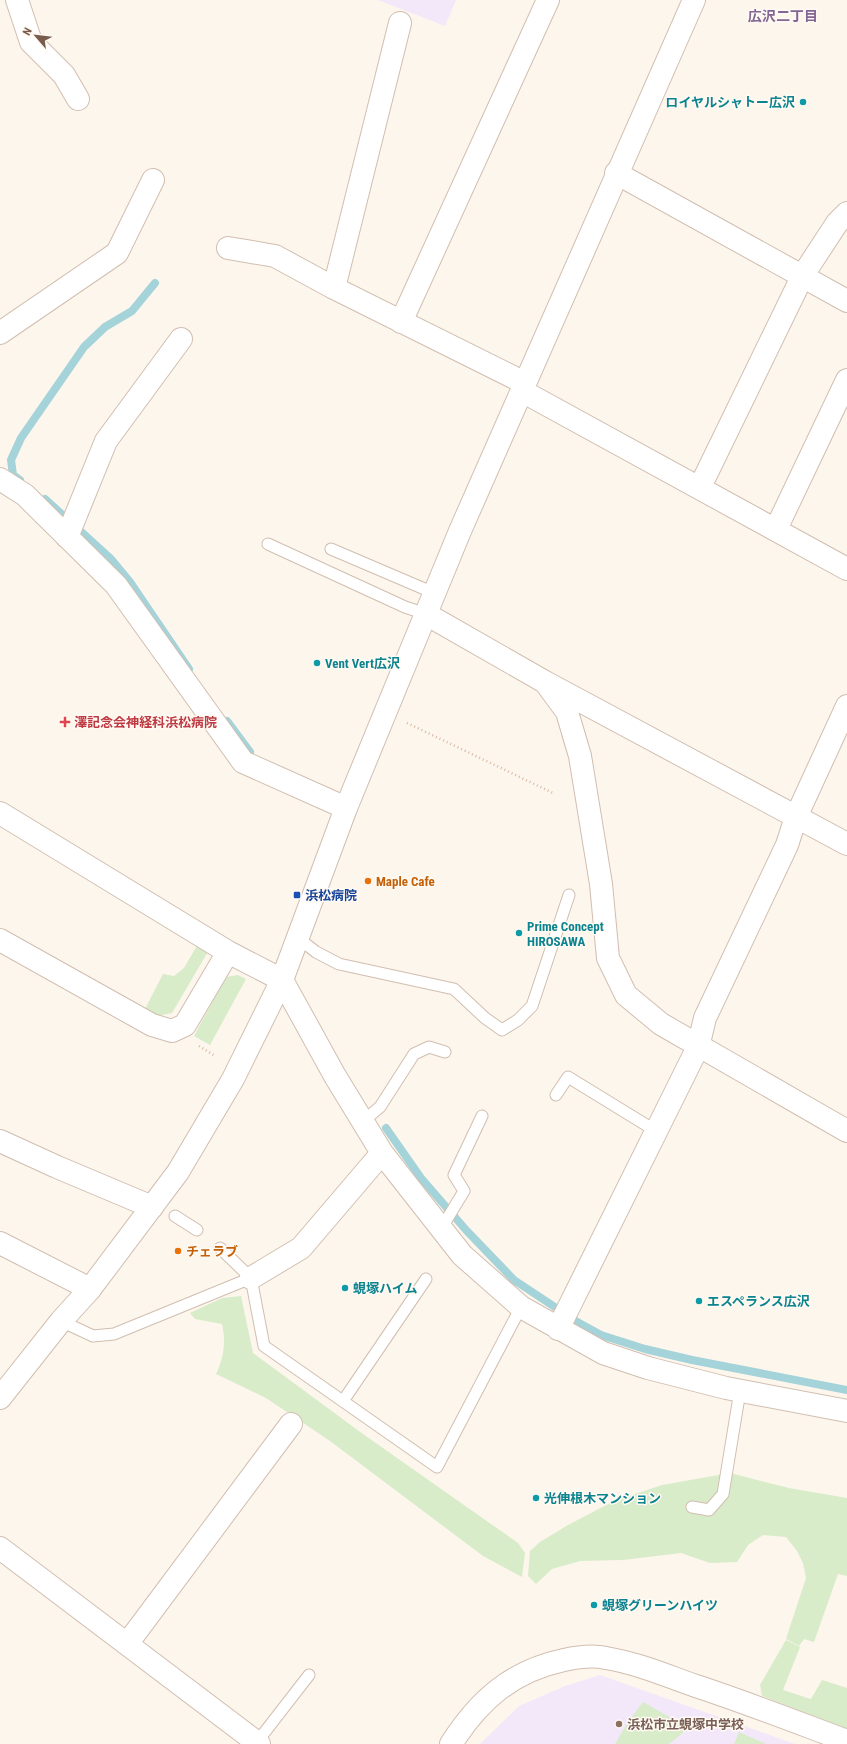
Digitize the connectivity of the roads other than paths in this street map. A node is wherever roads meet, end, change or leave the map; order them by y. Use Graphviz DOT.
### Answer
graph roads {
  1 [pos="17,0"];
  2 [pos="548,0"];
  3 [pos="694,0"];
  4 [pos="400,23"];
  5 [pos="78,99"];
  6 [pos="616,173"];
  7 [pos="153,180"];
  8 [pos="847,213"];
  9 [pos="228,248"];
  10 [pos="804,275"];
  11 [pos="334,288"];
  12 [pos="847,301"];
  13 [pos="402,322"];
  14 [pos="0,333"];
  15 [pos="181,339"];
  16 [pos="847,380"];
  17 [pos="524,387"];
  18 [pos="0,479"];
  19 [pos="700,487"];
  20 [pos="776,529"];
  21 [pos="67,537"];
  22 [pos="268,544"];
  23 [pos="331,549"];
  24 [pos="847,569"];
  25 [pos="434,593"];
  26 [pos="426,614"];
  27 [pos="546,682"];
  28 [pos="847,706"];
  29 [pos="346,808"];
  30 [pos="0,814"];
  31 [pos="796,817"];
  32 [pos="847,844"];
  33 [pos="569,895"];
  34 [pos="298,938"];
  35 [pos="0,940"];
  36 [pos="228,952"];
  37 [pos="282,980"];
  38 [pos="698,1047"];
  39 [pos="445,1052"];
  40 [pos="556,1095"];
  41 [pos="482,1116"];
  42 [pos="362,1122"];
  43 [pos="656,1131"];
  44 [pos="847,1131"];
  45 [pos="0,1141"];
  46 [pos="382,1153"];
  47 [pos="152,1207"];
  48 [pos="175,1216"];
  49 [pos="444,1224"];
  50 [pos="197,1230"];
  51 [pos="0,1243"];
  52 [pos="220,1248"];
  53 [pos="251,1278"];
  54 [pos="426,1279"];
  55 [pos="90,1289"];
  56 [pos="521,1307"];
  57 [pos="563,1319"];
  58 [pos="61,1321"];
  59 [pos="740,1391"];
  60 [pos="0,1398"];
  61 [pos="343,1401"];
  62 [pos="847,1411"];
  63 [pos="291,1424"];
  64 [pos="692,1507"];
  65 [pos="0,1548"];
  66 [pos="127,1644"];
  67 [pos="309,1675"];
  68 [pos="847,1741"];
  69 [pos="258,1743"];
  70 [pos="451,1744"];
  1 -- 5 [label="street"];
  2 -- 13 [label="street"];
  3 -- 6 [label="street"];
  4 -- 11 [label="street"];
  6 -- 10 [label="street"];
  6 -- 17 [label="street"];
  7 -- 14 [label="street"];
  8 -- 10 [label="street"];
  9 -- 11 [label="street"];
  10 -- 12 [label="street"];
  10 -- 19 [label="street"];
  11 -- 13 [label="street"];
  13 -- 17 [label="street"];
  15 -- 21 [label="street"];
  16 -- 20 [label="street"];
  17 -- 19 [label="street"];
  17 -- 25 [label="street"];
  18 -- 21 [label="street"];
  19 -- 20 [label="street"];
  20 -- 24 [label="street"];
  21 -- 29 [label="street"];
  22 -- 26 [label="lane"];
  23 -- 25 [label="lane"];
  25 -- 26 [label="street"];
  26 -- 27 [label="street"];
  26 -- 29 [label="street"];
  27 -- 31 [label="street"];
  27 -- 38 [label="street"];
  28 -- 31 [label="street"];
  29 -- 34 [label="street"];
  30 -- 36 [label="street"];
  31 -- 32 [label="street"];
  31 -- 38 [label="street"];
  33 -- 34 [label="lane"];
  34 -- 37 [label="street"];
  35 -- 36 [label="street"];
  36 -- 37 [label="street"];
  37 -- 42 [label="street"];
  37 -- 47 [label="street"];
  38 -- 43 [label="street"];
  38 -- 44 [label="street"];
  39 -- 42 [label="lane"];
  40 -- 43 [label="lane"];
  41 -- 49 [label="lane"];
  42 -- 46 [label="street"];
  43 -- 57 [label="street"];
  45 -- 47 [label="street"];
  46 -- 49 [label="street"];
  46 -- 53 [label="street"];
  47 -- 55 [label="street"];
  48 -- 50 [label="lane"];
  49 -- 56 [label="street"];
  51 -- 55 [label="street"];
  52 -- 53 [label="lane"];
  53 -- 58 [label="lane"];
  53 -- 61 [label="lane"];
  54 -- 61 [label="lane"];
  55 -- 58 [label="street"];
  56 -- 57 [label="street"];
  56 -- 61 [label="lane"];
  57 -- 59 [label="street"];
  58 -- 60 [label="street"];
  59 -- 62 [label="street"];
  59 -- 64 [label="lane"];
  63 -- 66 [label="street"];
  65 -- 66 [label="street"];
  66 -- 69 [label="street"];
  67 -- 69 [label="lane"];
  68 -- 70 [label="street"];
}
